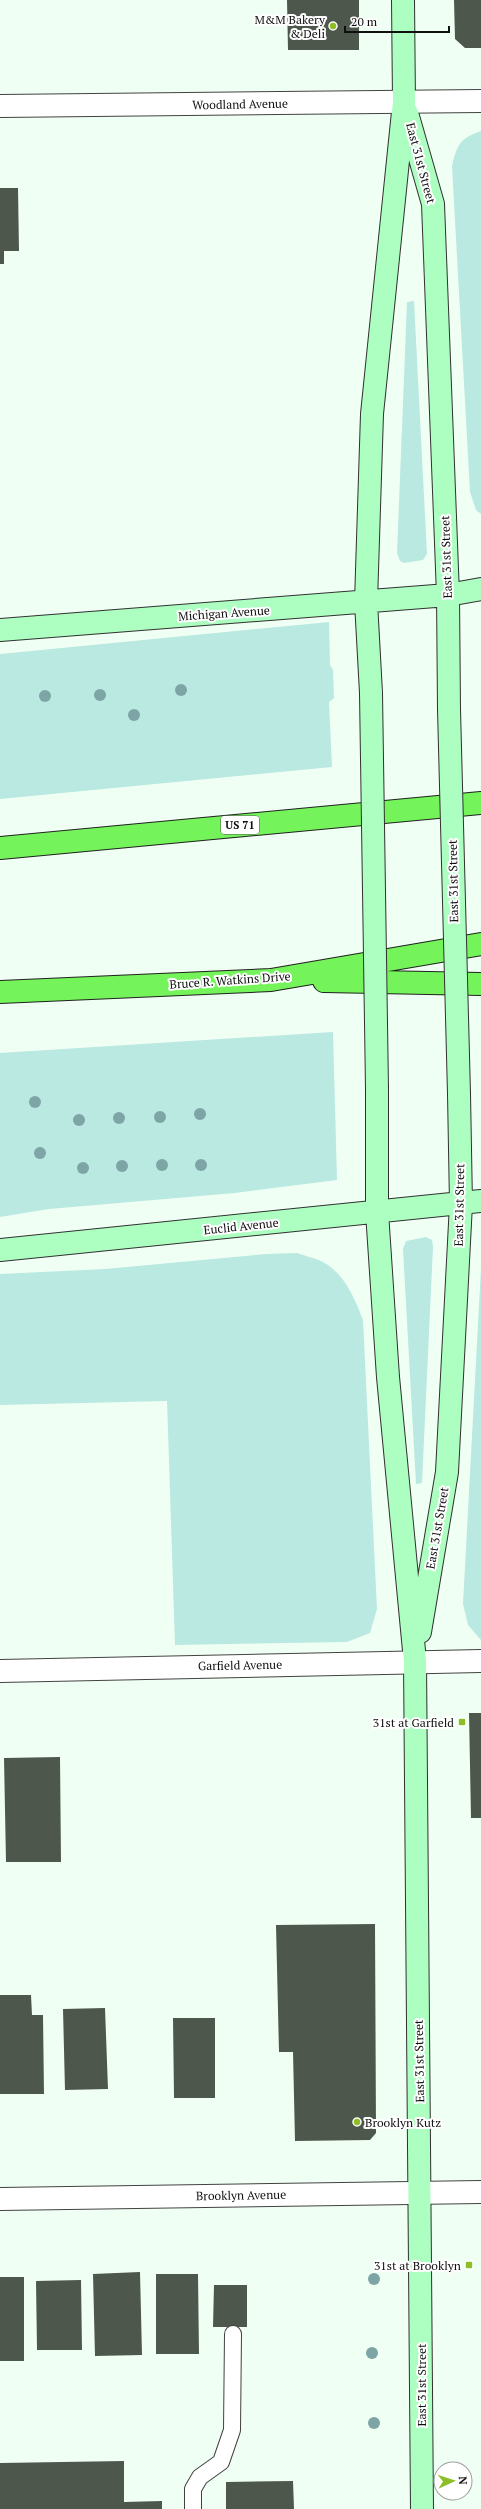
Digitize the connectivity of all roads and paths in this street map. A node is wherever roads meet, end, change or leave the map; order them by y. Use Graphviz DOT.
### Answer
graph roads {
  1 [pos="403,0"];
  2 [pos="481,101"];
  3 [pos="404,102"];
  4 [pos="0,106"];
  5 [pos="481,589"];
  6 [pos="448,595"];
  7 [pos="366,602"];
  8 [pos="0,630"];
  9 [pos="481,803"];
  10 [pos="0,848"];
  11 [pos="481,944"];
  12 [pos="271,980"];
  13 [pos="481,984"];
  14 [pos="0,992"];
  15 [pos="471,1202"];
  16 [pos="377,1212"];
  17 [pos="0,1250"];
  18 [pos="415,1661"];
  19 [pos="481,1661"];
  20 [pos="0,1671"];
  21 [pos="481,2192"];
  22 [pos="420,2193"];
  23 [pos="0,2199"];
  24 [pos="233,2334"];
  25 [pos="193,2509"];
  26 [pos="422,2509"];
  1 -- 3 [label="main road, East 31st Street"];
  2 -- 3 [label="street, Woodland Avenue"];
  3 -- 4 [label="street, Woodland Avenue"];
  3 -- 6 [label="main road, East 31st Street"];
  3 -- 7 [label="main road, East 31st Street"];
  5 -- 6 [label="main road, Michigan Avenue"];
  6 -- 7 [label="main road, Michigan Avenue"];
  6 -- 15 [label="main road, East 31st Street, bridge"];
  7 -- 8 [label="main road, Michigan Avenue"];
  7 -- 16 [label="main road, East 31st Street, bridge"];
  9 -- 10 [label="highway, US 71"];
  11 -- 12 [label="highway, Bruce R. Watkins Drive"];
  12 -- 13 [label="highway"];
  12 -- 14 [label="highway, Bruce R. Watkins Drive"];
  15 -- 16 [label="main road, Euclid Avenue"];
  15 -- 18 [label="main road, East 31st Street"];
  16 -- 17 [label="main road, Euclid Avenue"];
  16 -- 18 [label="main road, East 31st Street"];
  18 -- 19 [label="street, Garfield Avenue"];
  18 -- 20 [label="street, Garfield Avenue"];
  18 -- 22 [label="main road, East 31st Street"];
  21 -- 22 [label="street, Brooklyn Avenue"];
  22 -- 23 [label="street, Brooklyn Avenue"];
  22 -- 26 [label="main road, East 31st Street"];
  24 -- 25 [label="lane"];
}
